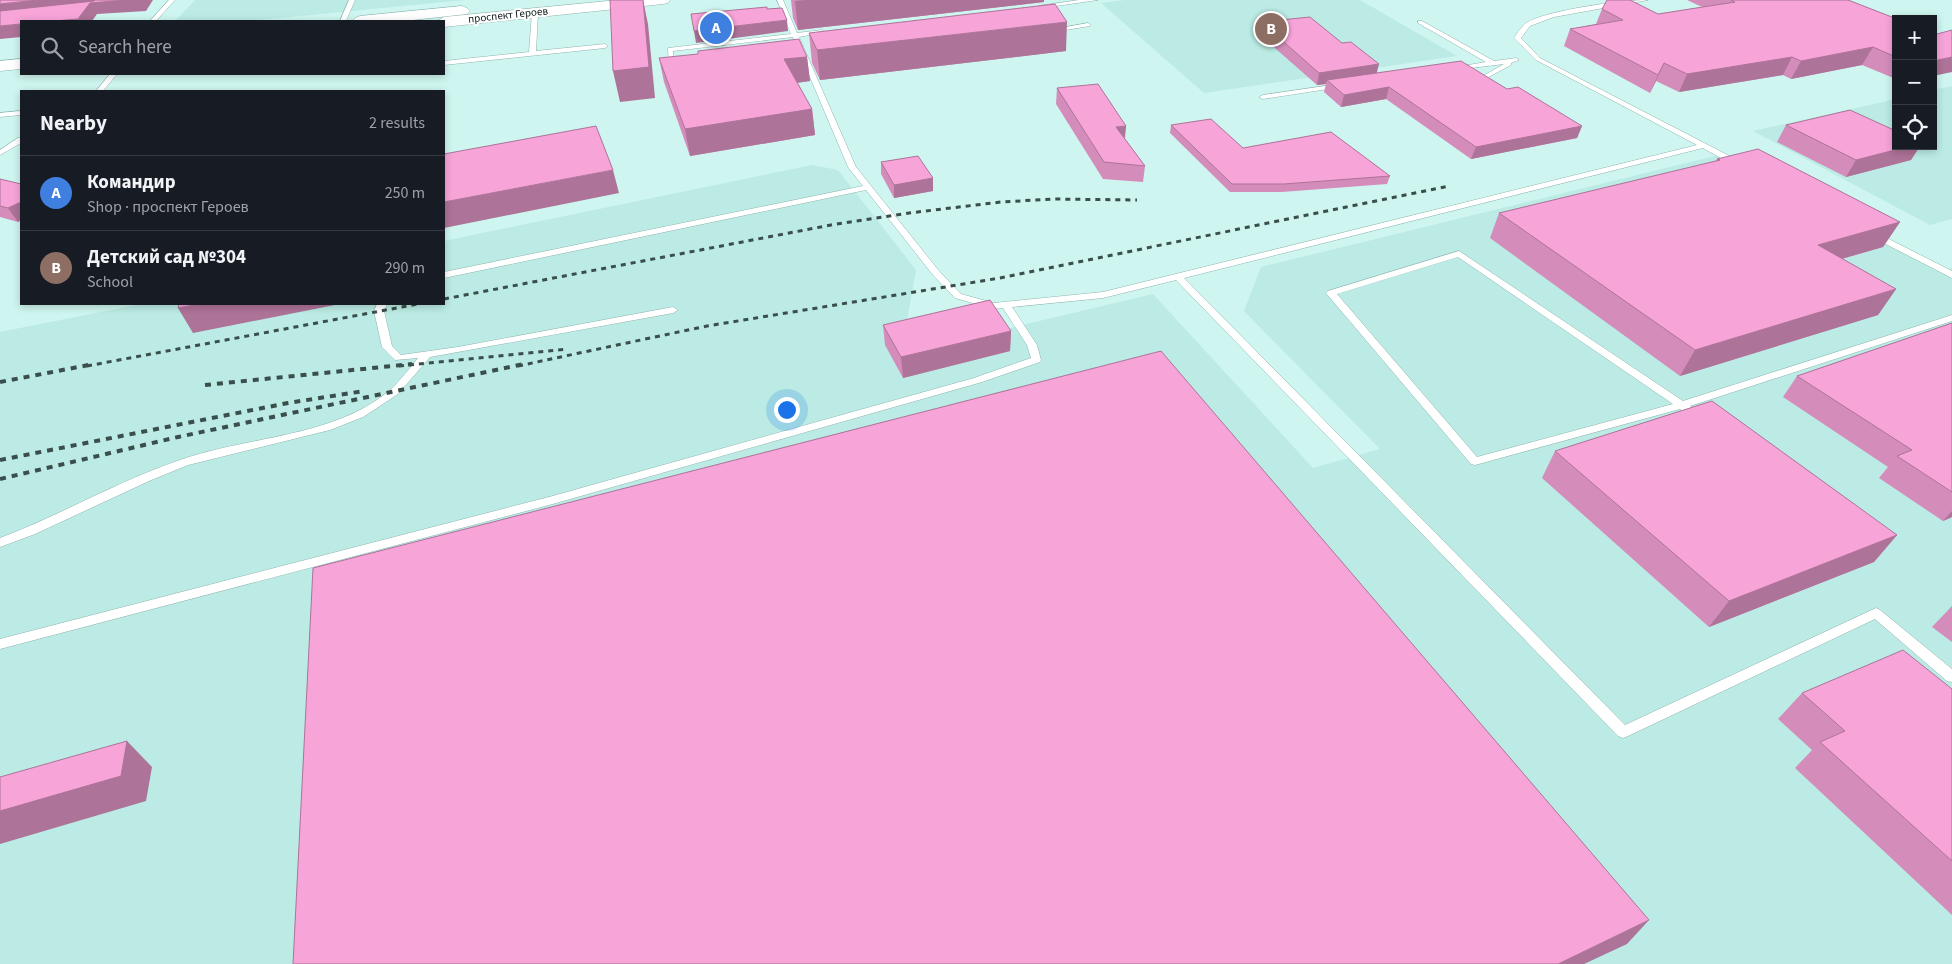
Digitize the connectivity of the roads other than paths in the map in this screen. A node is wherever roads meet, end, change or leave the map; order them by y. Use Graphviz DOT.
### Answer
graph roads {
  1 [pos="172,0"];
  2 [pos="352,0"];
  3 [pos="576,0"];
  4 [pos="663,0"];
  5 [pos="780,0"];
  6 [pos="1095,0"];
  7 [pos="1645,0"];
  8 [pos="1038,6"];
  9 [pos="535,13"];
  10 [pos="154,20"];
  11 [pos="343,20"];
  12 [pos="370,20"];
  13 [pos="445,22"];
  14 [pos="1420,22"];
  15 [pos="1088,26"];
  16 [pos="1049,30"];
  17 [pos="834,31"];
  18 [pos="795,35"];
  19 [pos="606,46"];
  20 [pos="1531,52"];
  21 [pos="532,54"];
  22 [pos="20,55"];
  23 [pos="0,57"];
  24 [pos="814,59"];
  25 [pos="1516,60"];
  26 [pos="800,61"];
  27 [pos="445,63"];
  28 [pos="1492,63"];
  29 [pos="20,64"];
  30 [pos="0,66"];
  31 [pos="1444,70"];
  32 [pos="682,74"];
  33 [pos="113,75"];
  34 [pos="1483,78"];
  35 [pos="1349,85"];
  36 [pos="100,90"];
  37 [pos="1263,97"];
  38 [pos="20,113"];
  39 [pos="0,115"];
  40 [pos="20,141"];
  41 [pos="1703,146"];
  42 [pos="0,153"];
  43 [pos="1746,168"];
  44 [pos="868,187"];
  45 [pos="1866,230"];
  46 [pos="445,275"];
  47 [pos="1952,275"];
  48 [pos="1177,276"];
  49 [pos="382,305"];
  50 [pos="1006,305"];
  51 [pos="673,310"];
  52 [pos="1952,318"];
  53 [pos="428,354"];
  54 [pos="1682,405"];
  55 [pos="1705,422"];
  56 [pos="0,543"];
  57 [pos="0,644"];
  58 [pos="1952,677"];
  1 -- 10 [label="lane"];
  2 -- 11 [label="lane"];
  3 -- 12 [label="main road, проспект Героев"];
  4 -- 9 [label="main road, проспект Героев"];
  5 -- 18 [label="lane"];
  6 -- 8 [label="lane"];
  7 -- 20 [label="lane"];
  9 -- 13 [label="main road, проспект Героев"];
  9 -- 21 [label="lane"];
  14 -- 28 [label="lane"];
  15 -- 16 [label="lane"];
  17 -- 18 [label="lane"];
  18 -- 26 [label="lane"];
  18 -- 32 [label="lane"];
  19 -- 21 [label="lane"];
  20 -- 25 [label="lane"];
  20 -- 41 [label="lane"];
  21 -- 27 [label="lane"];
  22 -- 23 [label="main road"];
  24 -- 26 [label="lane"];
  25 -- 28 [label="lane"];
  25 -- 34 [label="lane"];
  26 -- 44 [label="lane"];
  28 -- 31 [label="lane"];
  29 -- 30 [label="main road"];
  33 -- 36 [label="lane"];
  35 -- 37 [label="lane"];
  38 -- 39 [label="lane"];
  40 -- 42 [label="lane"];
  41 -- 43 [label="lane"];
  41 -- 48 [label="lane"];
  44 -- 46 [label="lane"];
  44 -- 50 [label="lane"];
  45 -- 47 [label="lane"];
  48 -- 50 [label="lane"];
  48 -- 58 [label="lane"];
  49 -- 53 [label="lane"];
  50 -- 57 [label="lane"];
  51 -- 53 [label="lane"];
  52 -- 54 [label="lane"];
  53 -- 56 [label="lane"];
  54 -- 54 [label="lane"];
  54 -- 55 [label="lane"];
}
